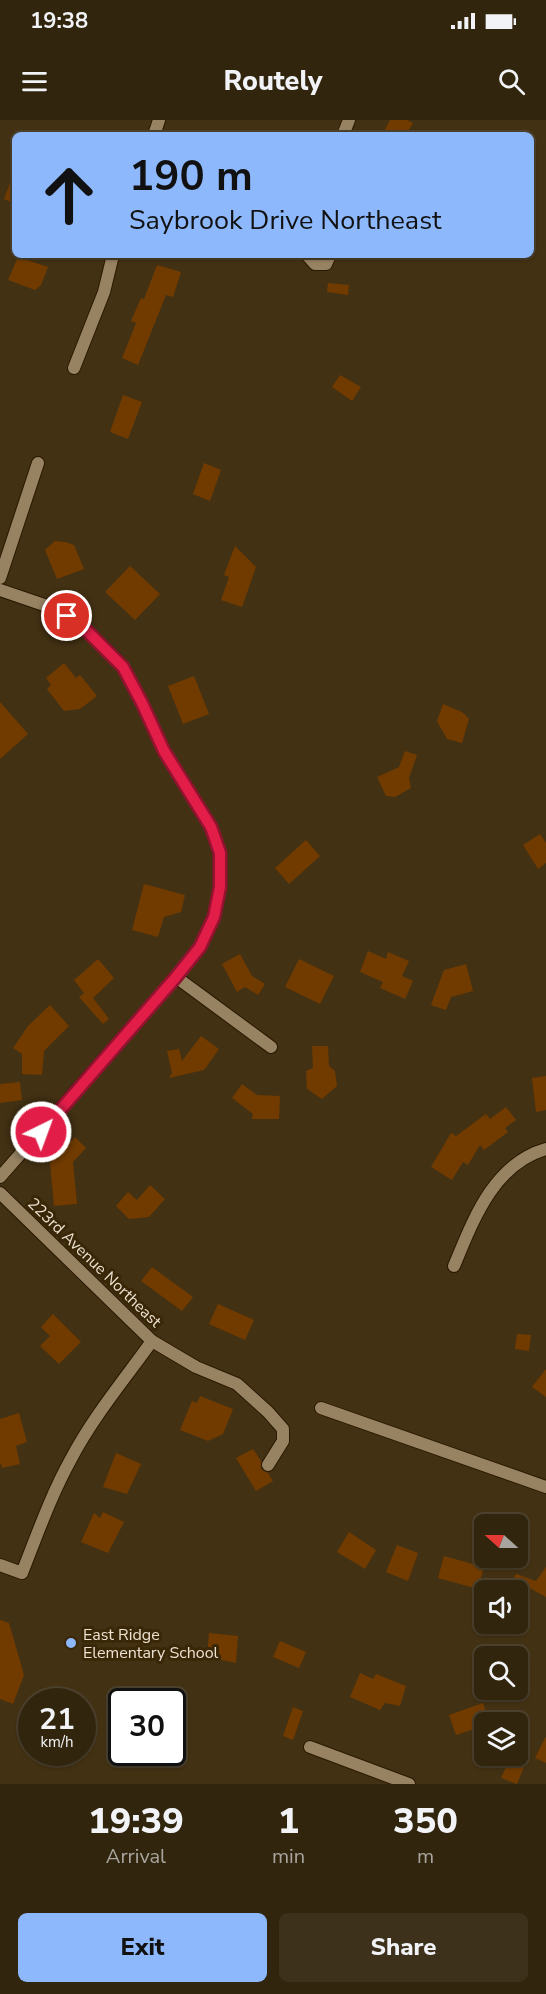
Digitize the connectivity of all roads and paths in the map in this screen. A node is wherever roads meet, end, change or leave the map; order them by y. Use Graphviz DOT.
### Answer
graph roads {
  1 [pos="111,258"];
  2 [pos="310,258"];
  3 [pos="329,258"];
  4 [pos="74,368"];
  5 [pos="38,463"];
  6 [pos="0,578"];
  7 [pos="0,590"];
  8 [pos="176,977"];
  9 [pos="271,1047"];
  10 [pos="546,1149"];
  11 [pos="0,1177"];
  12 [pos="0,1193"];
  13 [pos="454,1266"];
  14 [pos="152,1341"];
  15 [pos="321,1408"];
  16 [pos="268,1465"];
  17 [pos="546,1487"];
  18 [pos="0,1565"];
  19 [pos="310,1747"];
  20 [pos="409,1784"];
  1 -- 4 [label="street"];
  2 -- 3 [label="street"];
  5 -- 6 [label="street"];
  7 -- 8 [label="street"];
  8 -- 9 [label="street"];
  8 -- 11 [label="street"];
  10 -- 13 [label="street"];
  12 -- 14 [label="street, 223rd Avenue Northeast"];
  14 -- 16 [label="street, 223rd Avenue Northeast"];
  14 -- 18 [label="street"];
  15 -- 17 [label="street"];
  19 -- 20 [label="street"];
}
